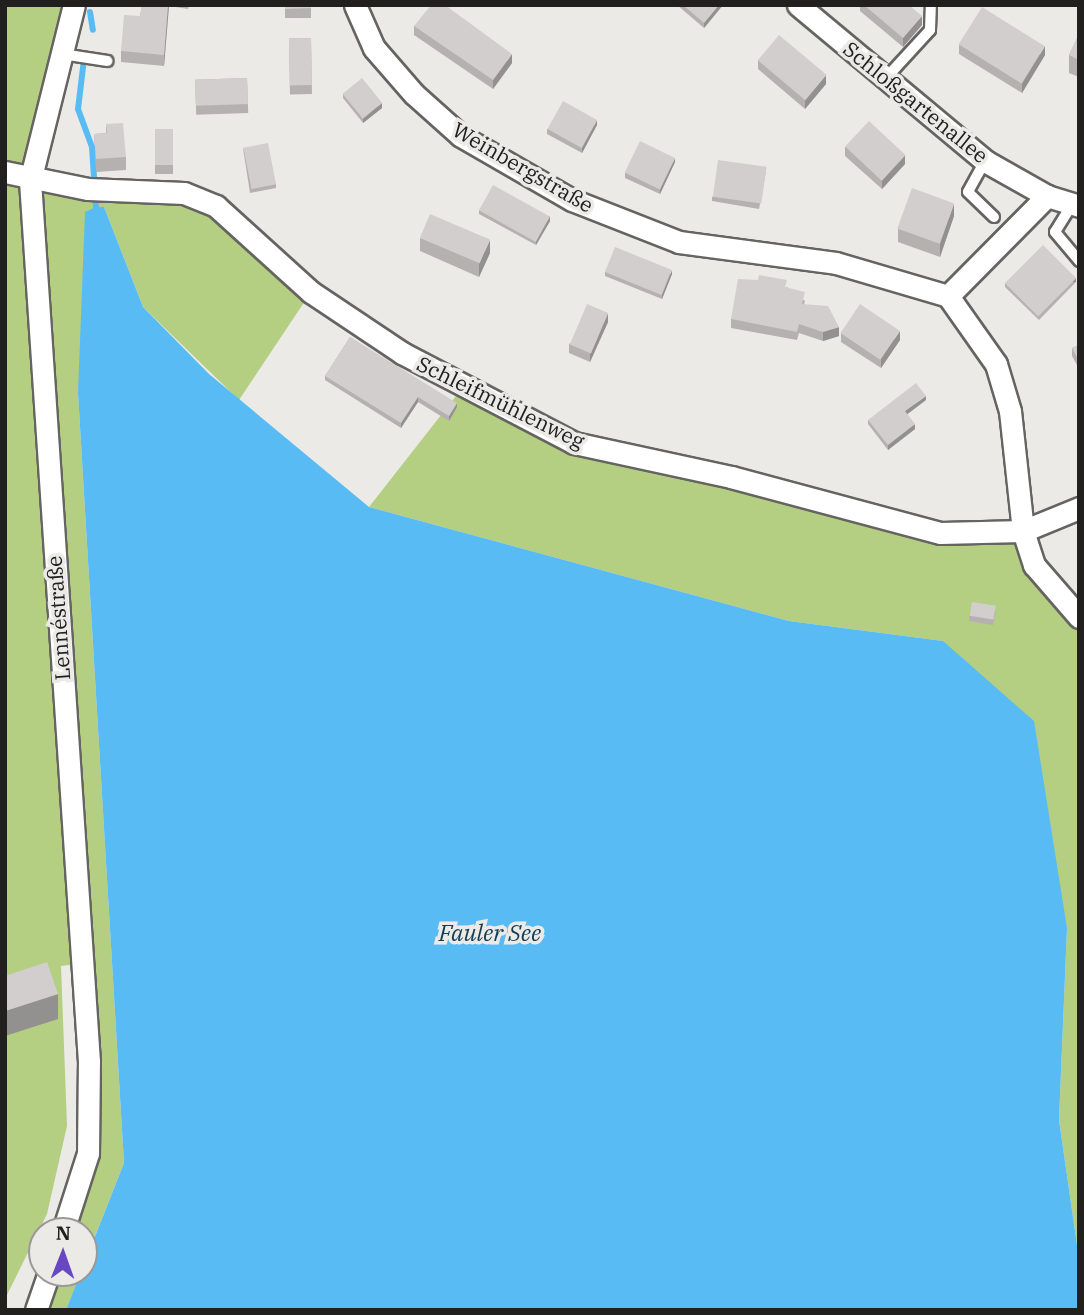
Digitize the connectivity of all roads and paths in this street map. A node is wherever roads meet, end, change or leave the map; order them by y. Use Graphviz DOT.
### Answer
graph roads {
  1 [pos="74,5"];
  2 [pos="355,5"];
  3 [pos="797,5"];
  4 [pos="931,5"];
  5 [pos="70,55"];
  6 [pos="101,60"];
  7 [pos="886,78"];
  8 [pos="985,160"];
  9 [pos="5,172"];
  10 [pos="30,181"];
  11 [pos="1047,195"];
  12 [pos="1076,204"];
  13 [pos="994,218"];
  14 [pos="1079,261"];
  15 [pos="948,296"];
  16 [pos="1079,508"];
  17 [pos="1023,531"];
  18 [pos="1079,617"];
  19 [pos="67,1217"];
  20 [pos="44,1287"];
  21 [pos="36,1310"];
  1 -- 5 [label="street, Lennéstraße"];
  2 -- 15 [label="street, Weinbergstraße"];
  3 -- 7 [label="street, Schloßgartenallee"];
  4 -- 7 [label="lane"];
  5 -- 6 [label="lane"];
  5 -- 10 [label="street, Lennéstraße"];
  7 -- 8 [label="street, Schloßgartenallee"];
  8 -- 11 [label="street, Schloßgartenallee"];
  8 -- 13 [label="lane"];
  9 -- 10 [label="street, Schleifmühlenweg"];
  10 -- 17 [label="street, Schleifmühlenweg"];
  10 -- 19 [label="street, Lennéstraße"];
  11 -- 12 [label="street, Schloßgartenallee"];
  11 -- 15 [label="street"];
  12 -- 14 [label="lane"];
  15 -- 17 [label="street"];
  16 -- 17 [label="street"];
  17 -- 18 [label="street"];
  20 -- 21 [label="street"];
}
